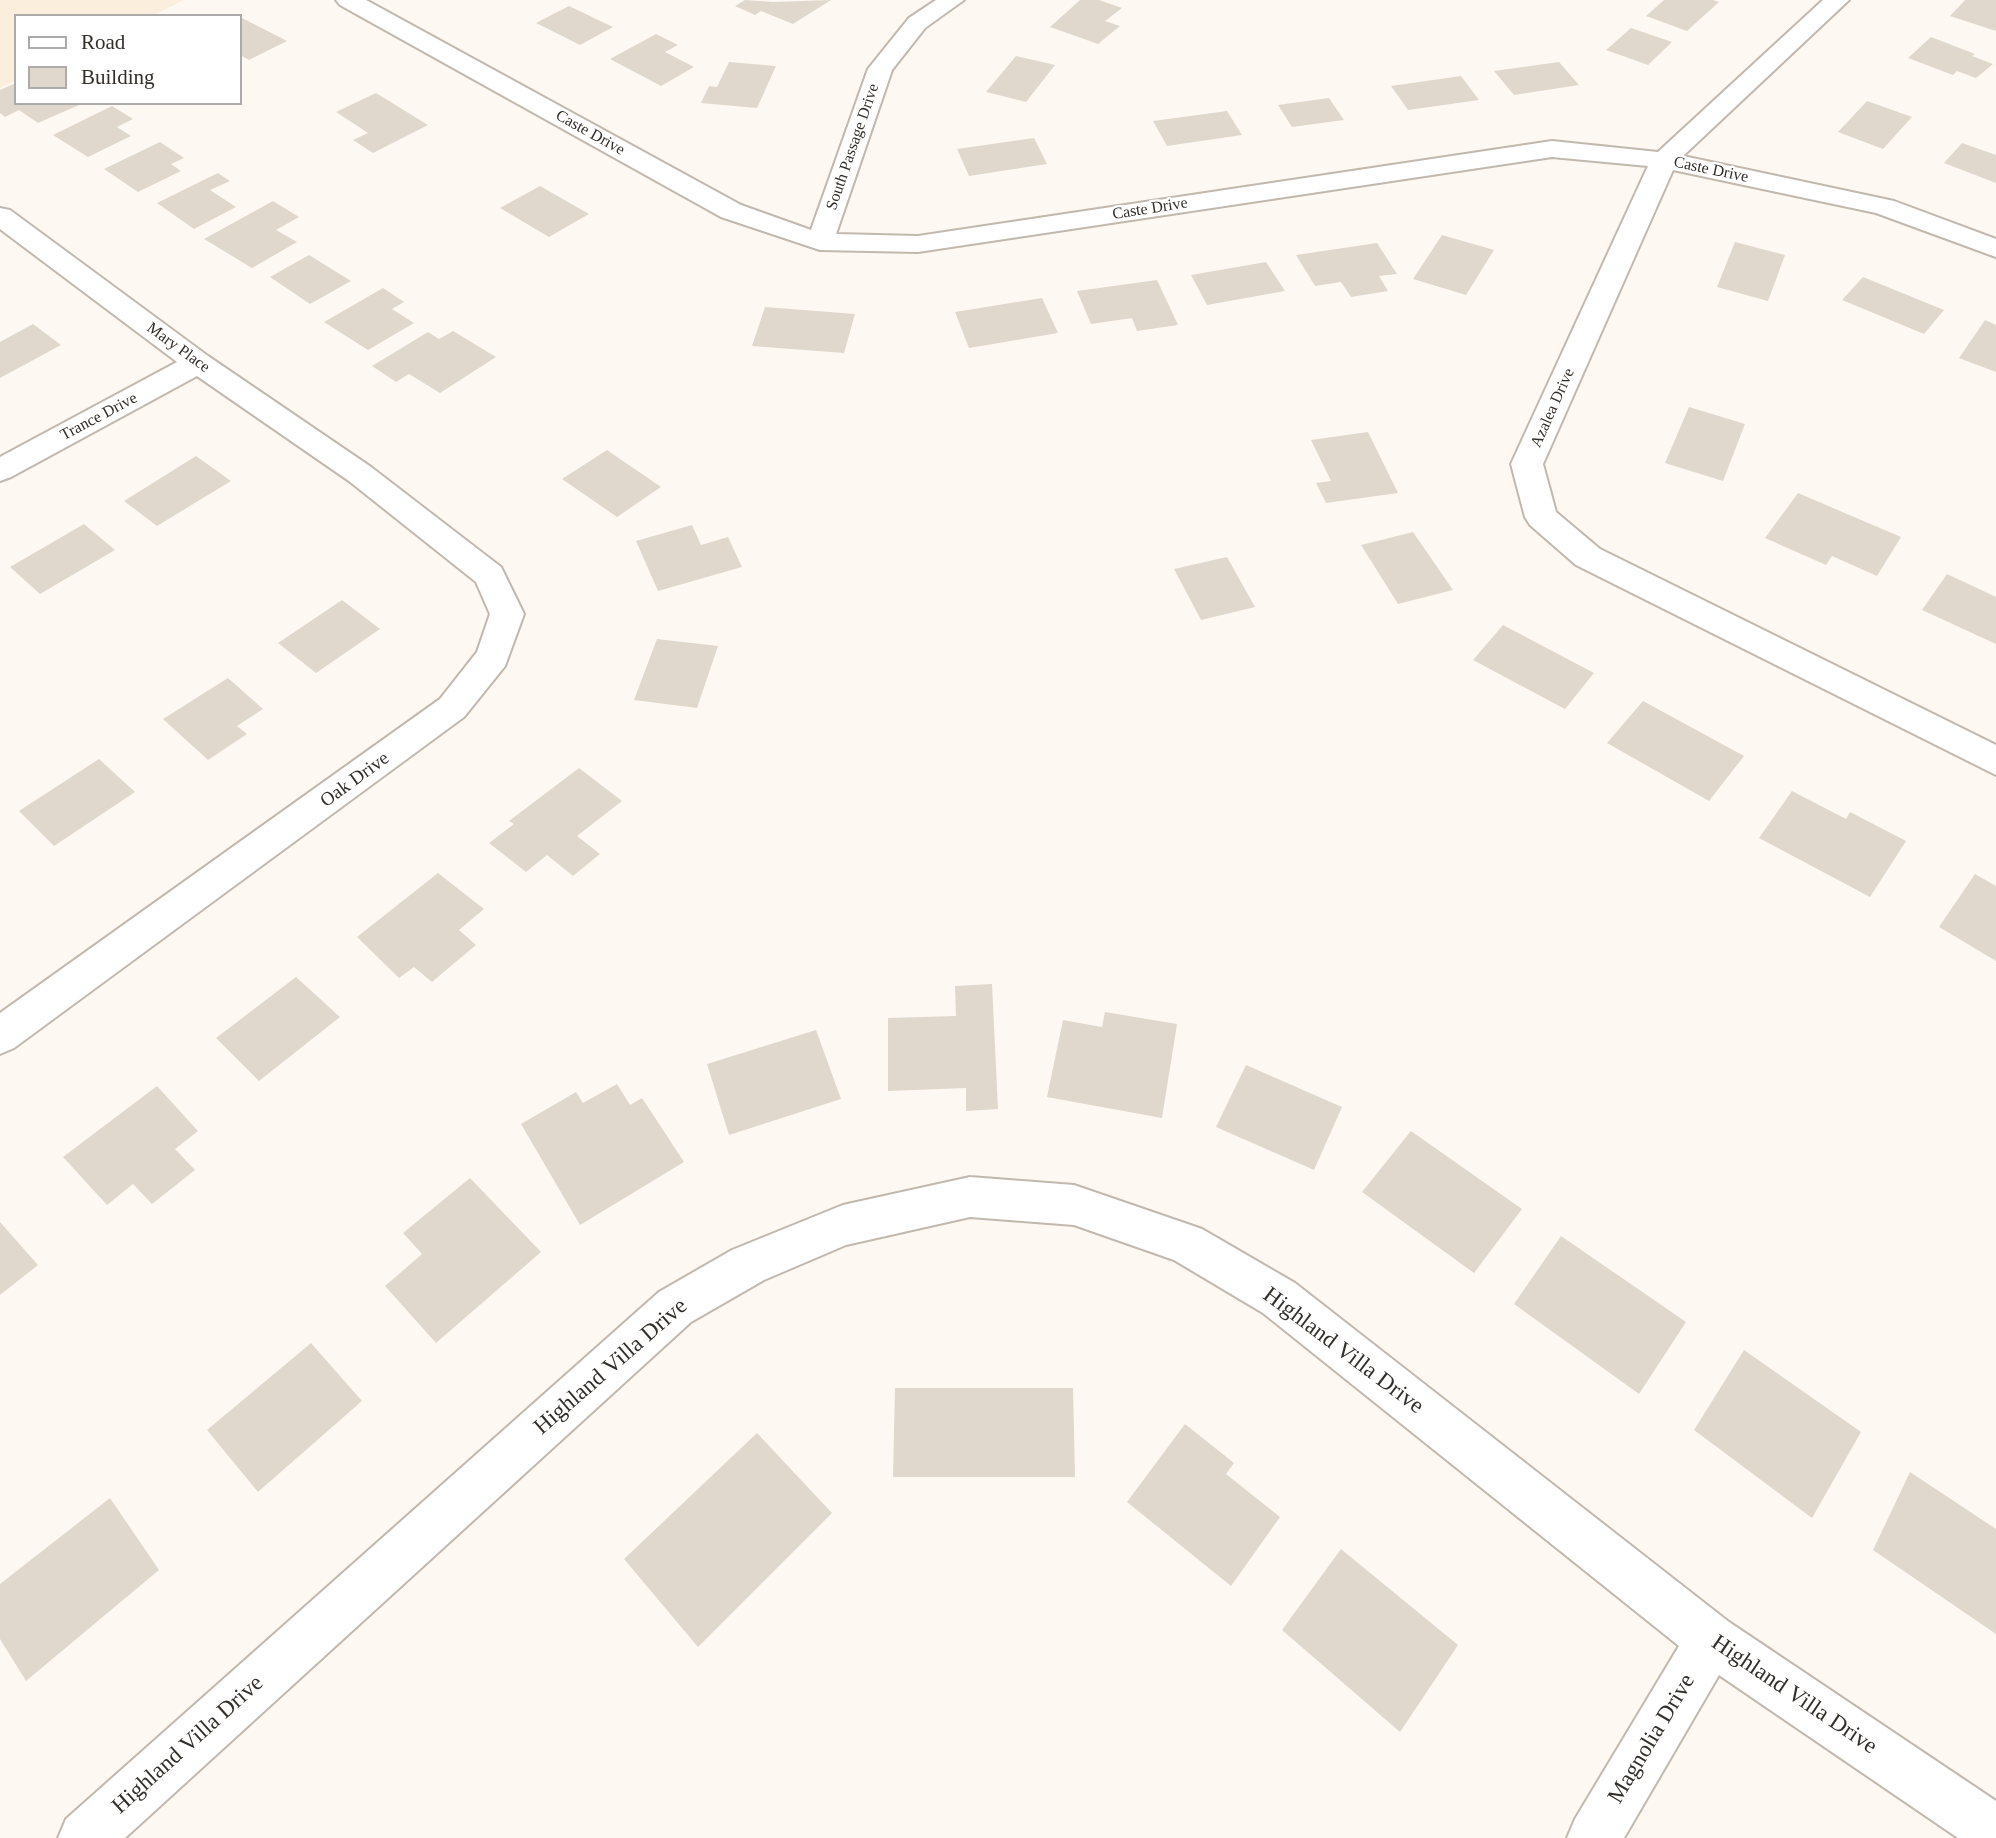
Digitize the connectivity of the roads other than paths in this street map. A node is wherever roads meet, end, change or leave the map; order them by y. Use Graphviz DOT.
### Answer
graph roads {
  1 [pos="348,0"];
  2 [pos="952,0"];
  3 [pos="1837,0"];
  4 [pos="1664,160"];
  5 [pos="0,216"];
  6 [pos="820,242"];
  7 [pos="1996,249"];
  8 [pos="198,363"];
  9 [pos="0,470"];
  10 [pos="360,474"];
  11 [pos="1996,761"];
  12 [pos="0,1036"];
  13 [pos="1711,1640"];
  14 [pos="1996,1832"];
  15 [pos="85,1838"];
  16 [pos="1594,1838"];
  1 -- 6 [label="street, Caste Drive"];
  2 -- 6 [label="street, South Passage Drive"];
  3 -- 4 [label="street, Azalea Drive"];
  4 -- 6 [label="street, Caste Drive"];
  4 -- 7 [label="street, Caste Drive"];
  4 -- 11 [label="street, Azalea Drive"];
  5 -- 8 [label="street, Mary Place"];
  8 -- 9 [label="street, Trance Drive"];
  8 -- 10 [label="street, Mary Place"];
  10 -- 12 [label="street, Oak Drive"];
  13 -- 14 [label="street, Highland Villa Drive"];
  13 -- 15 [label="street, Highland Villa Drive"];
  13 -- 16 [label="street, Magnolia Drive"];
}
